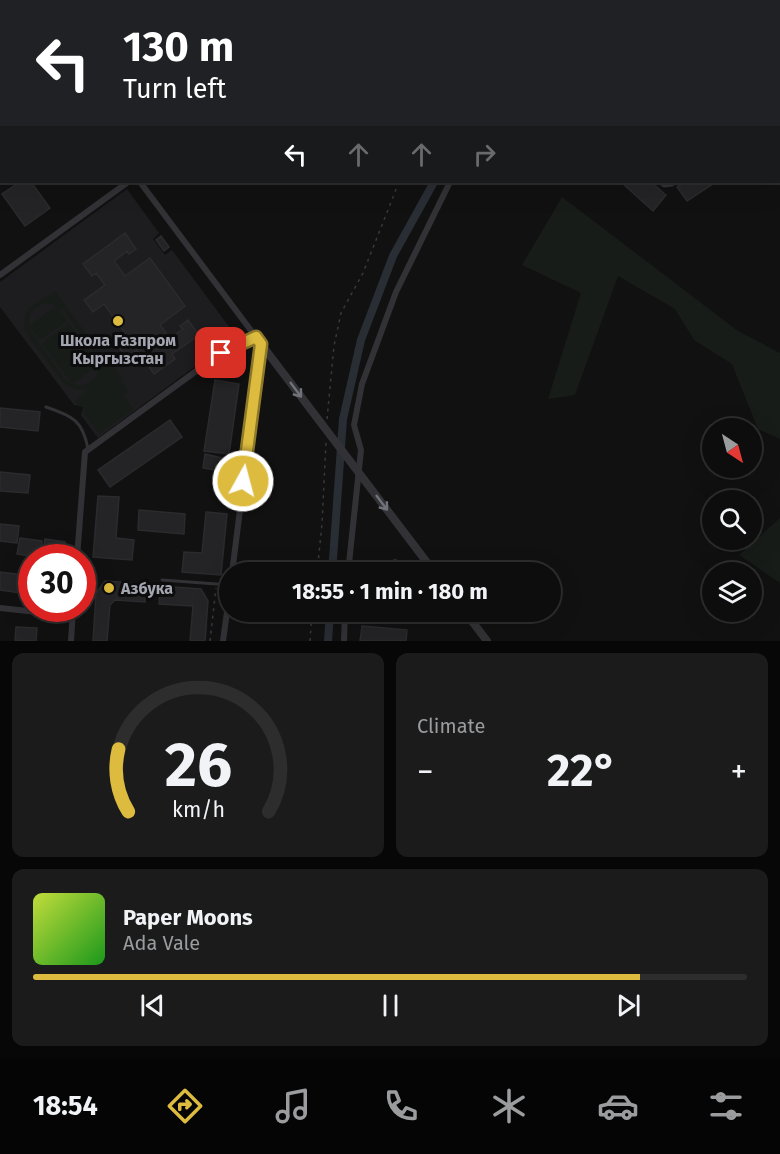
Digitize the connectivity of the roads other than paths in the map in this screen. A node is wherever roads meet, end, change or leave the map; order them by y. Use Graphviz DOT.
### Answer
graph roads {
  1 [pos="127,183"];
  2 [pos="141,183"];
  3 [pos="450,183"];
  4 [pos="660,183"];
  5 [pos="675,183"];
  6 [pos="0,274"];
  7 [pos="259,340"];
  8 [pos="46,408"];
  9 [pos="88,449"];
  10 [pos="358,472"];
  11 [pos="78,544"];
  12 [pos="233,562"];
  13 [pos="349,562"];
  14 [pos="427,562"];
  15 [pos="162,580"];
  16 [pos="219,584"];
  17 [pos="0,608"];
  18 [pos="18,609"];
  19 [pos="72,622"];
  20 [pos="226,622"];
  21 [pos="345,622"];
  22 [pos="473,622"];
  23 [pos="71,641"];
  24 [pos="223,641"];
  25 [pos="344,641"];
  26 [pos="487,641"];
  1 -- 6 [label="street"];
  2 -- 7 [label="street"];
  3 -- 10 [label="street"];
  4 -- 5 [label="lane"];
  7 -- 9 [label="street"];
  7 -- 10 [label="street, one-way"];
  7 -- 12 [label="street"];
  8 -- 9 [label="lane"];
  9 -- 11 [label="street"];
  10 -- 13 [label="street"];
  10 -- 14 [label="street, one-way"];
  15 -- 16 [label="lane"];
  17 -- 18 [label="street"];
  19 -- 23 [label="street"];
  20 -- 24 [label="street"];
  21 -- 25 [label="street"];
  22 -- 26 [label="street"];
}
